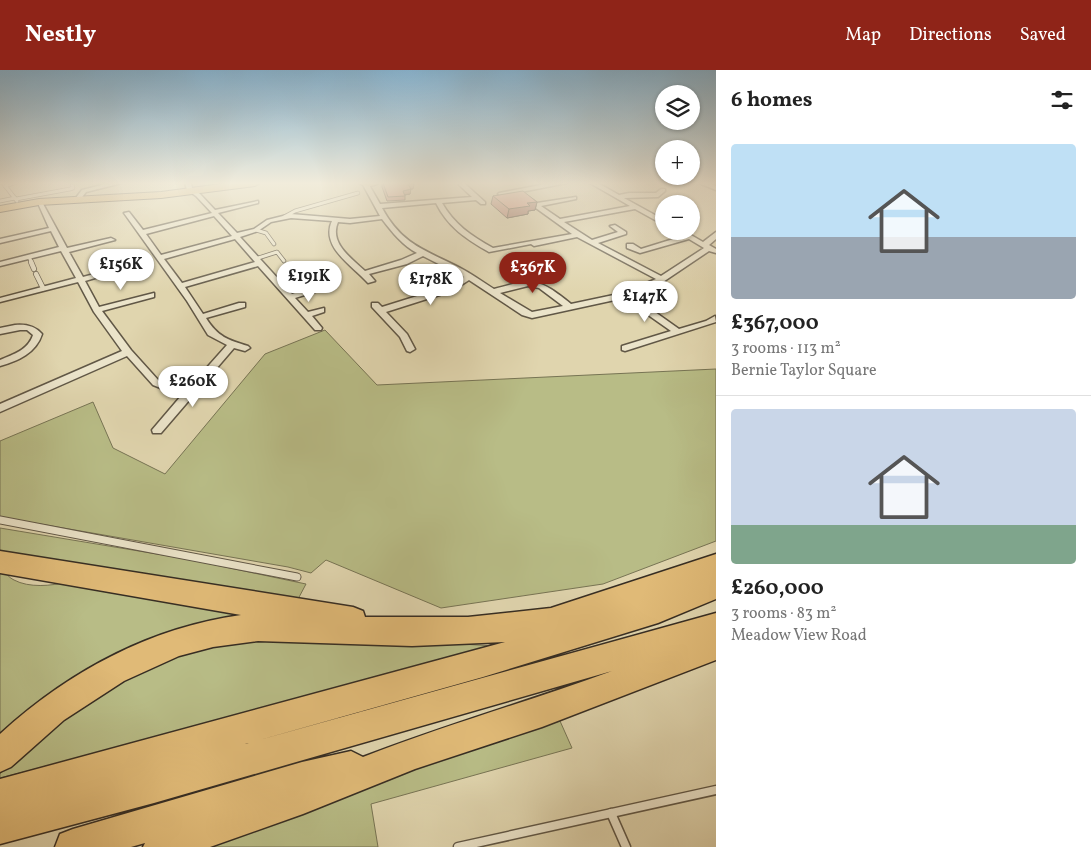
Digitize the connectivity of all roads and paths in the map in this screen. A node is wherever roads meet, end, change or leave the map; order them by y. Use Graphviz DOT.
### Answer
graph roads {
  1 [pos="47,219"];
  2 [pos="132,219"];
  3 [pos="191,219"];
  4 [pos="220,219"];
  5 [pos="278,219"];
  6 [pos="329,219"];
  7 [pos="365,219"];
  8 [pos="386,219"];
  9 [pos="447,219"];
  10 [pos="556,219"];
  11 [pos="568,219"];
  12 [pos="336,220"];
  13 [pos="559,221"];
  14 [pos="613,226"];
  15 [pos="52,229"];
  16 [pos="257,229"];
  17 [pos="141,232"];
  18 [pos="716,234"];
  19 [pos="578,235"];
  20 [pos="235,236"];
  21 [pos="613,236"];
  22 [pos="111,240"];
  23 [pos="679,240"];
  24 [pos="694,240"];
  25 [pos="0,241"];
  26 [pos="592,242"];
  27 [pos="651,248"];
  28 [pos="709,248"];
  29 [pos="63,250"];
  30 [pos="278,252"];
  31 [pos="423,253"];
  32 [pos="664,254"];
  33 [pos="29,257"];
  34 [pos="159,258"];
  35 [pos="257,261"];
  36 [pos="284,261"];
  37 [pos="142,263"];
  38 [pos="0,264"];
  39 [pos="34,269"];
  40 [pos="365,273"];
  41 [pos="36,274"];
  42 [pos="466,275"];
  43 [pos="80,279"];
  44 [pos="662,279"];
  45 [pos="371,281"];
  46 [pos="180,286"];
  47 [pos="321,287"];
  48 [pos="43,288"];
  49 [pos="494,292"];
  50 [pos="625,294"];
  51 [pos="151,295"];
  52 [pos="290,297"];
  53 [pos="0,300"];
  54 [pos="242,305"];
  55 [pos="569,307"];
  56 [pos="97,310"];
  57 [pos="322,310"];
  58 [pos="306,315"];
  59 [pos="202,318"];
  60 [pos="715,319"];
  61 [pos="318,328"];
  62 [pos="0,331"];
  63 [pos="678,332"];
  64 [pos="232,345"];
  65 [pos="244,348"];
  66 [pos="625,348"];
  67 [pos="410,349"];
  68 [pos="128,352"];
  69 [pos="0,363"];
  70 [pos="188,394"];
  71 [pos="0,408"];
  72 [pos="156,430"];
  73 [pos="0,520"];
  74 [pos="0,562"];
  75 [pos="716,566"];
  76 [pos="297,577"];
  77 [pos="716,580"];
  78 [pos="716,586"];
  79 [pos="612,602"];
  80 [pos="716,627"];
  81 [pos="402,632"];
  82 [pos="716,646"];
  83 [pos="415,753"];
  84 [pos="0,756"];
  85 [pos="716,790"];
  86 [pos="0,796"];
  87 [pos="611,813"];
  88 [pos="0,827"];
  89 [pos="73,847"];
  90 [pos="161,847"];
  91 [pos="458,847"];
  92 [pos="626,847"];
  1 -- 15 [label="street"];
  2 -- 17 [label="street"];
  3 -- 17 [label="street"];
  4 -- 20 [label="street"];
  5 -- 16 [label="street"];
  6 -- 12 [label="street"];
  7 -- 12 [label="street"];
  8 -- 31 [label="street"];
  9 -- 19 [label="street"];
  10 -- 13 [label="street"];
  11 -- 13 [label="street"];
  12 -- 40 [label="street"];
  13 -- 19 [label="street"];
  14 -- 21 [label="street"];
  15 -- 25 [label="street"];
  15 -- 29 [label="street"];
  16 -- 20 [label="street"];
  16 -- 30 [label="lane"];
  17 -- 34 [label="street"];
  18 -- 28 [label="street"];
  19 -- 26 [label="street"];
  20 -- 34 [label="street"];
  20 -- 35 [label="street"];
  21 -- 26 [label="street"];
  21 -- 27 [label="street"];
  22 -- 29 [label="street"];
  23 -- 27 [label="street"];
  24 -- 28 [label="street"];
  26 -- 44 [label="street"];
  27 -- 32 [label="street"];
  28 -- 44 [label="street"];
  29 -- 33 [label="street"];
  29 -- 43 [label="street"];
  30 -- 35 [label="lane"];
  30 -- 36 [label="lane"];
  31 -- 40 [label="street"];
  31 -- 42 [label="street"];
  33 -- 38 [label="street"];
  33 -- 39 [label="lane"];
  34 -- 46 [label="street"];
  35 -- 46 [label="street"];
  35 -- 52 [label="street"];
  37 -- 43 [label="street"];
  40 -- 45 [label="street"];
  41 -- 48 [label="lane"];
  42 -- 49 [label="street"];
  42 -- 67 [label="street"];
  43 -- 48 [label="street"];
  43 -- 56 [label="street"];
  44 -- 50 [label="street"];
  46 -- 59 [label="street"];
  47 -- 52 [label="street"];
  48 -- 53 [label="street"];
  49 -- 55 [label="street"];
  49 -- 55 [label="street"];
  50 -- 55 [label="street"];
  50 -- 63 [label="street"];
  51 -- 56 [label="street"];
  52 -- 58 [label="street"];
  54 -- 59 [label="street"];
  56 -- 68 [label="street"];
  57 -- 58 [label="street"];
  58 -- 61 [label="street"];
  59 -- 64 [label="street"];
  60 -- 63 [label="street"];
  62 -- 69 [label="street"];
  63 -- 66 [label="street"];
  64 -- 65 [label="street"];
  64 -- 70 [label="street"];
  68 -- 70 [label="street"];
  68 -- 71 [label="street"];
  70 -- 72 [label="street"];
  73 -- 76 [label="lane"];
  74 -- 81 [label="highway"];
  75 -- 79 [label="highway"];
  77 -- 79 [label="highway"];
  78 -- 86 [label="highway"];
  79 -- 81 [label="highway"];
  80 -- 88 [label="highway"];
  81 -- 84 [label="highway"];
  82 -- 83 [label="highway"];
  83 -- 89 [label="highway"];
  83 -- 90 [label="highway"];
  85 -- 87 [label="lane"];
  87 -- 91 [label="lane"];
  87 -- 92 [label="lane"];
}
